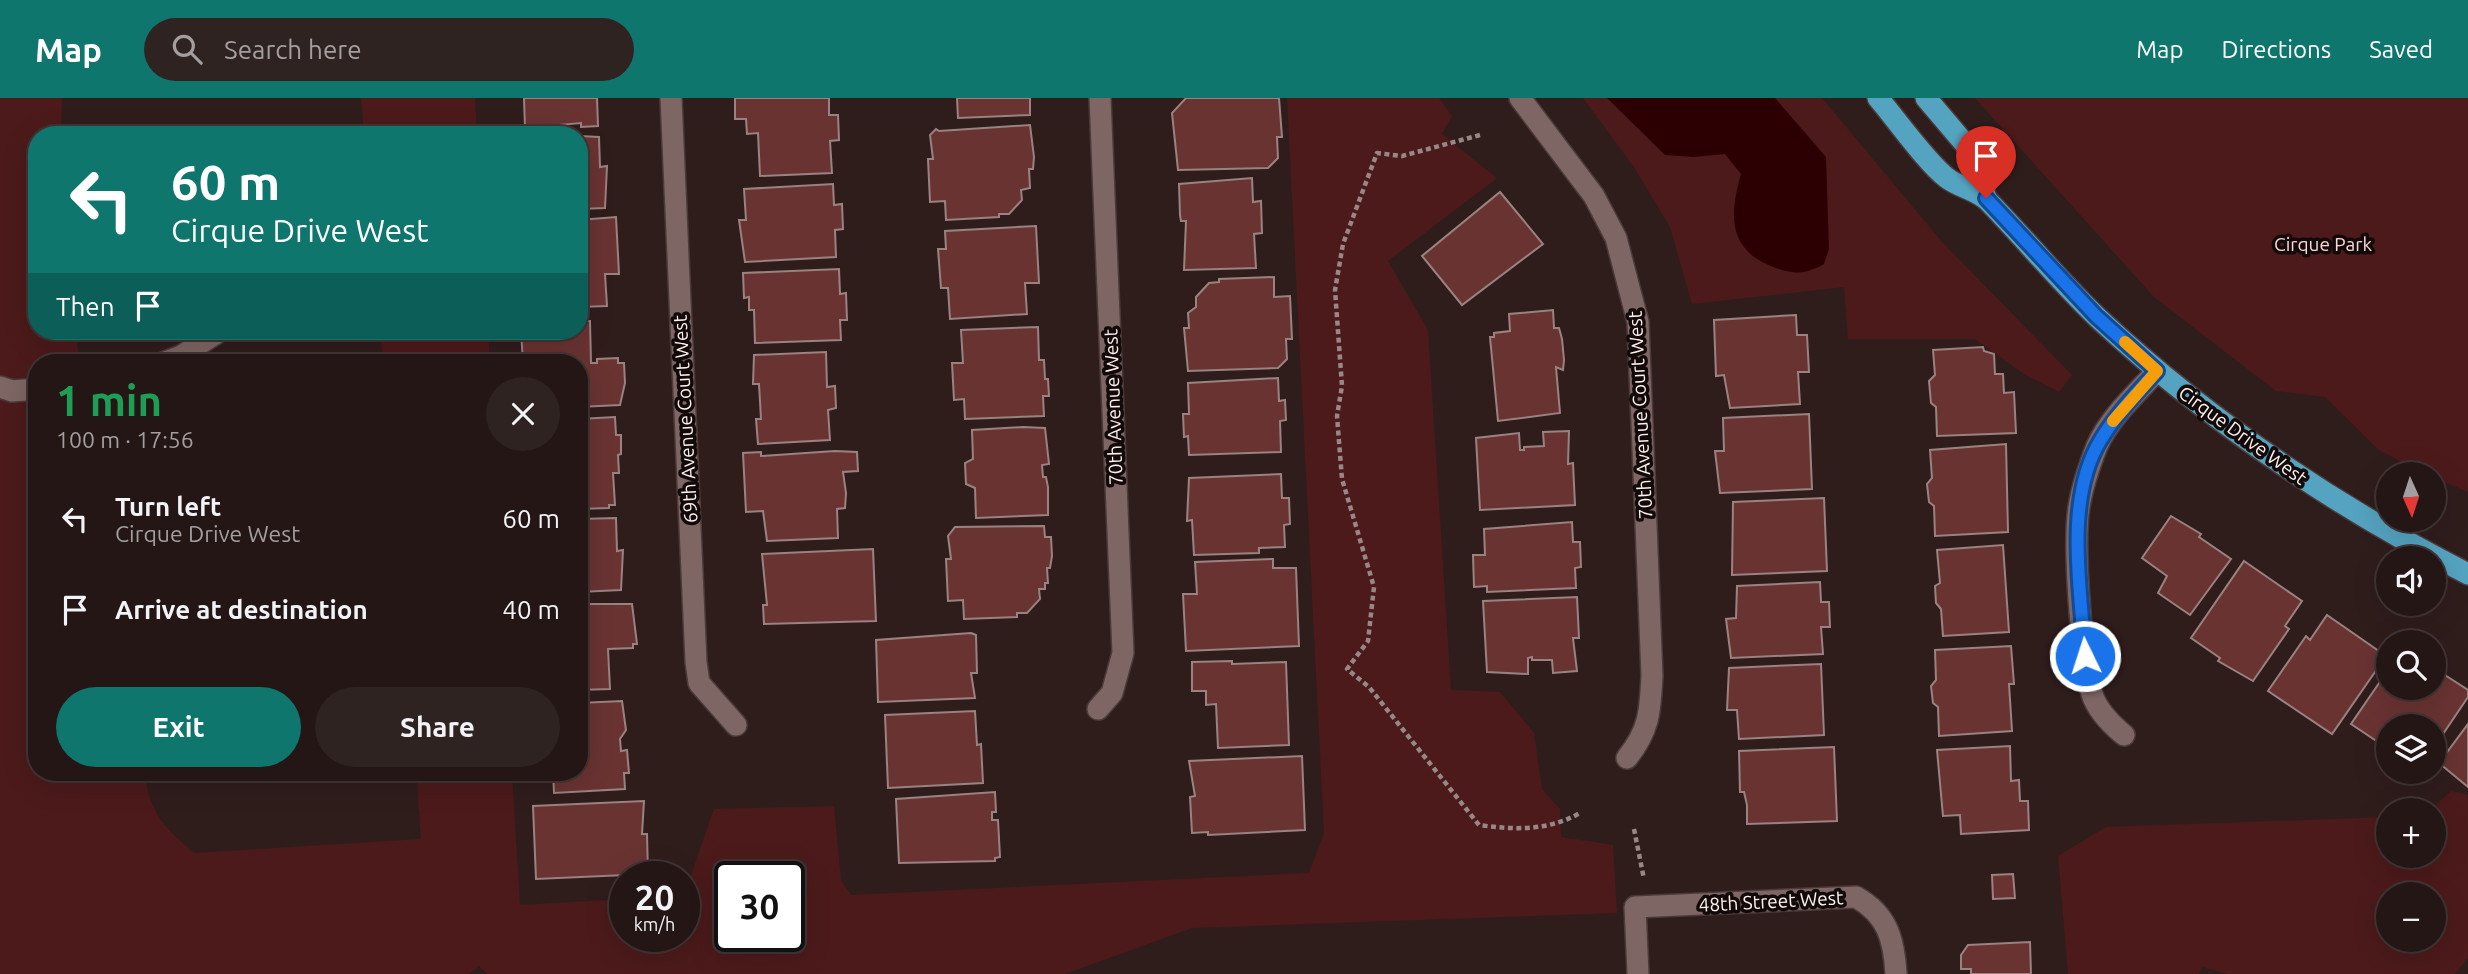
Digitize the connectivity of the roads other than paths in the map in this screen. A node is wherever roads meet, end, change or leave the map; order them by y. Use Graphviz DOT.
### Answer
graph roads {
  1 [pos="671,98"];
  2 [pos="1100,98"];
  3 [pos="1520,98"];
  4 [pos="1878,98"];
  5 [pos="1926,98"];
  6 [pos="1986,198"];
  7 [pos="206,340"];
  8 [pos="184,354"];
  9 [pos="2157,371"];
  10 [pos="0,387"];
  11 [pos="28,390"];
  12 [pos="2468,574"];
  13 [pos="1098,709"];
  14 [pos="736,725"];
  15 [pos="2124,736"];
  16 [pos="1628,758"];
  17 [pos="1638,974"];
  18 [pos="1896,974"];
  1 -- 14 [label="street, 69th Avenue Court West"];
  2 -- 13 [label="street, 70th Avenue West"];
  3 -- 16 [label="street, 70th Avenue Court West"];
  4 -- 6 [label="main road, Cirque Drive West"];
  5 -- 6 [label="main road, Cirque Drive West"];
  6 -- 9 [label="main road, Cirque Drive West"];
  7 -- 8 [label="street"];
  9 -- 12 [label="main road, Cirque Drive West"];
  9 -- 15 [label="street"];
  10 -- 11 [label="street"];
  17 -- 18 [label="street, 48th Street West"];
}
